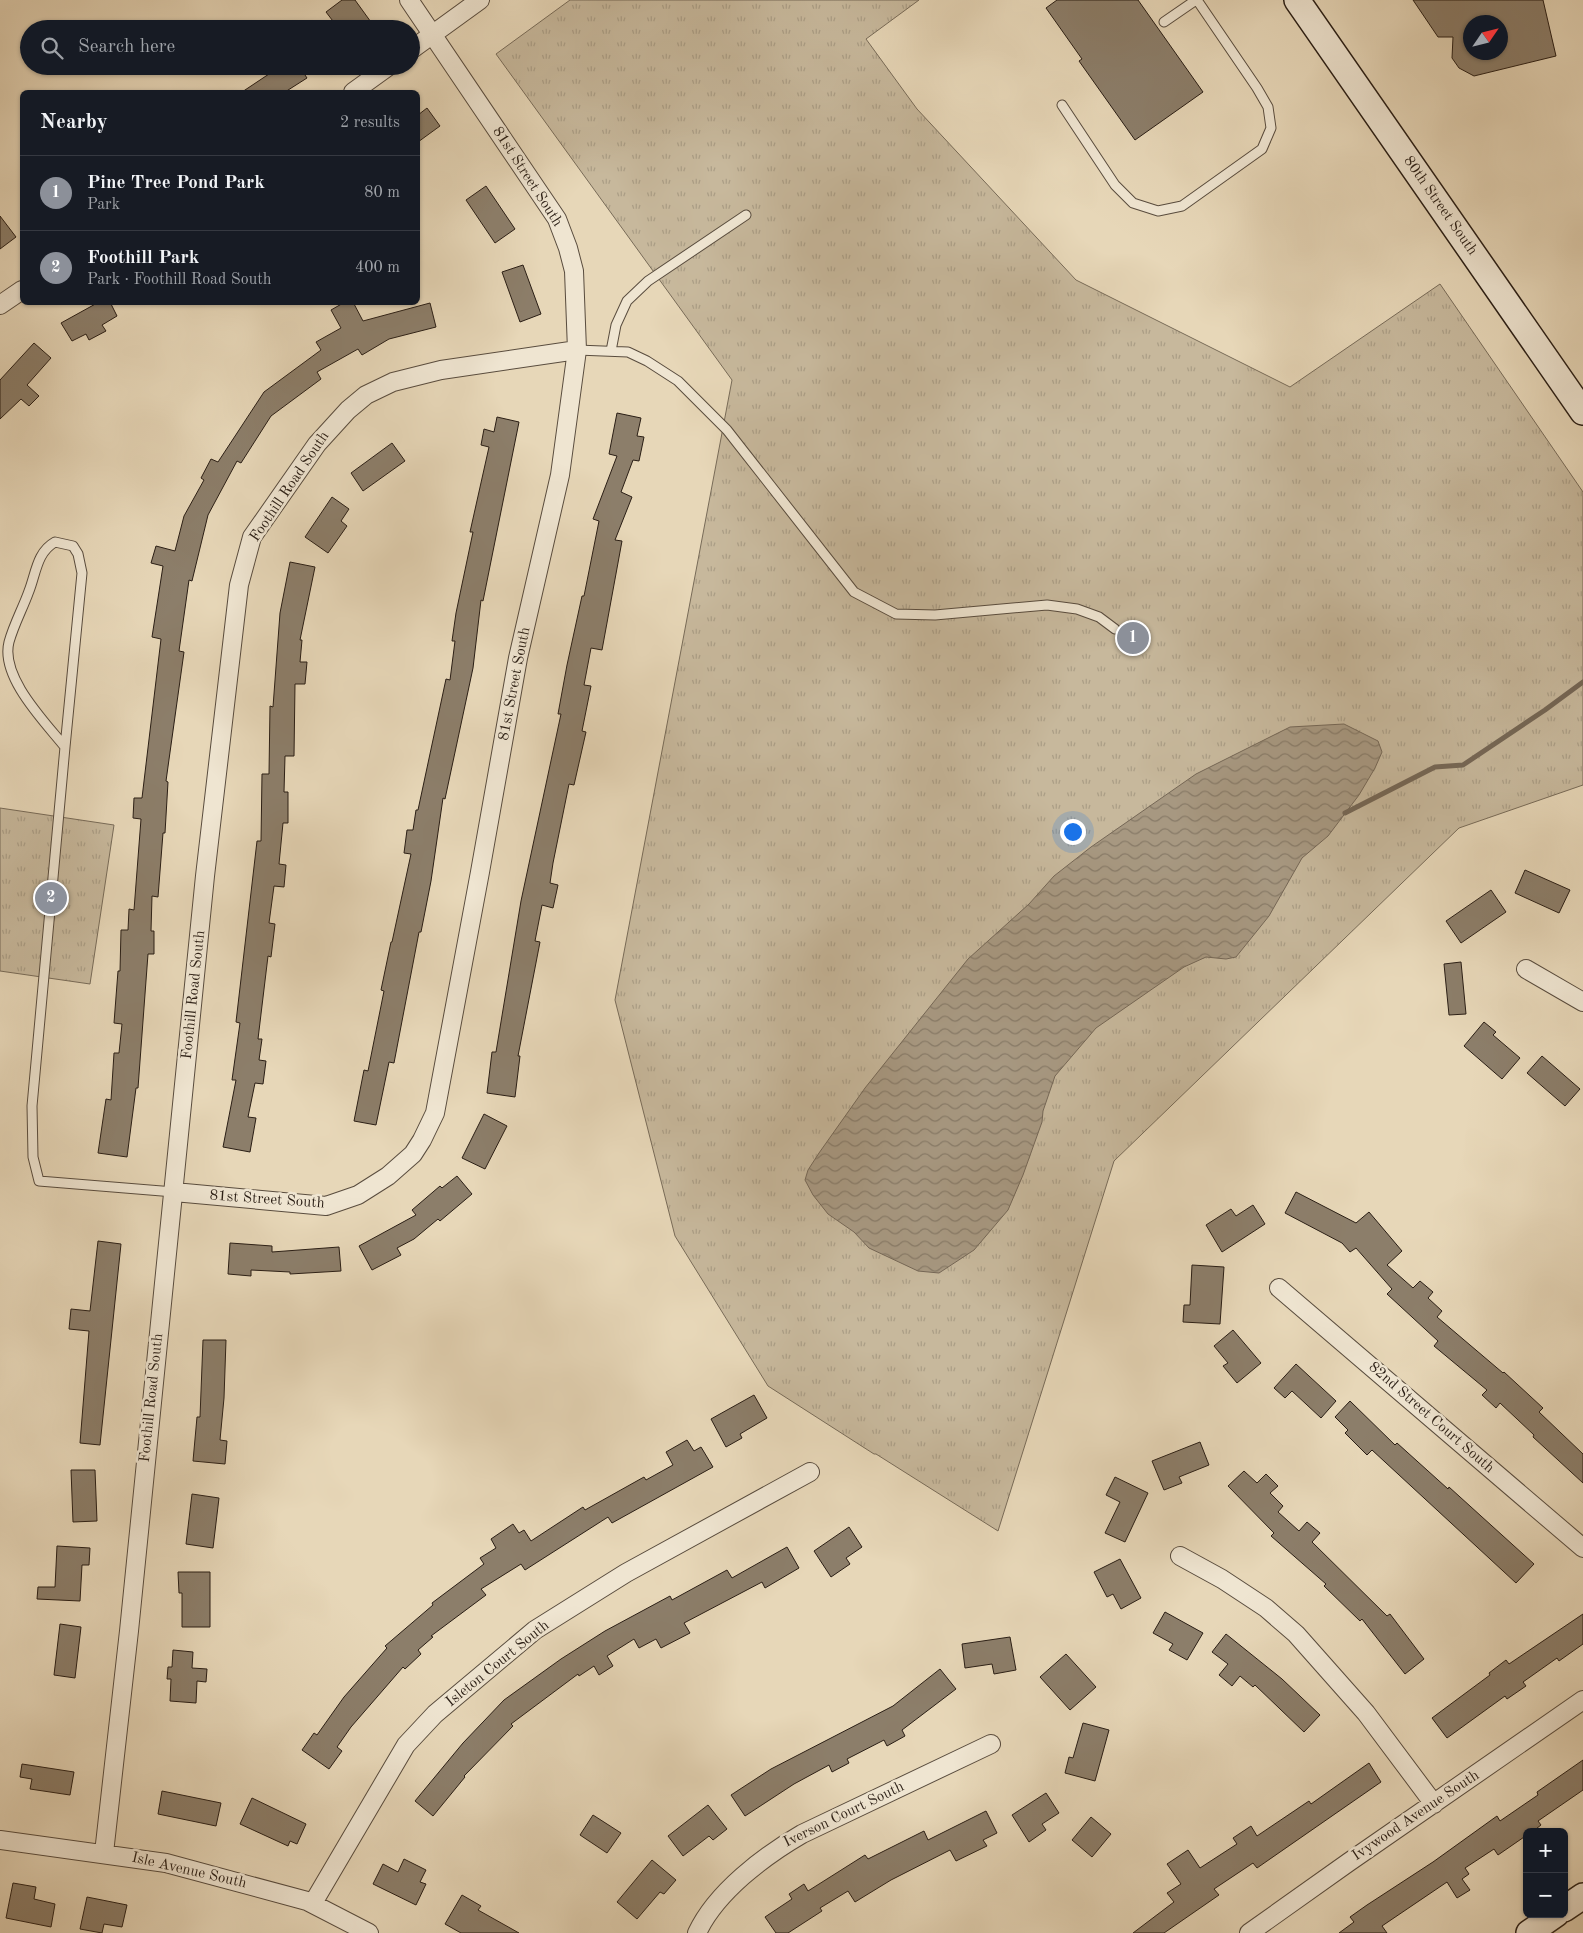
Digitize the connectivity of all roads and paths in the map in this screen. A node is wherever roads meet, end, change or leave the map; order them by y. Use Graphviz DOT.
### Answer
graph roads {
  1 [pos="408,0"];
  2 [pos="480,0"];
  3 [pos="1196,0"];
  4 [pos="1297,0"];
  5 [pos="1164,22"];
  6 [pos="432,35"];
  7 [pos="420,44"];
  8 [pos="376,75"];
  9 [pos="355,90"];
  10 [pos="1062,105"];
  11 [pos="746,215"];
  12 [pos="20,291"];
  13 [pos="0,305"];
  14 [pos="577,350"];
  15 [pos="611,352"];
  16 [pos="1583,412"];
  17 [pos="1116,629"];
  18 [pos="66,747"];
  19 [pos="1526,969"];
  20 [pos="1583,1002"];
  21 [pos="174,1192"];
  22 [pos="1279,1288"];
  23 [pos="810,1472"];
  24 [pos="1583,1548"];
  25 [pos="1180,1556"];
  26 [pos="1583,1700"];
  27 [pos="991,1744"];
  28 [pos="1434,1804"];
  29 [pos="0,1840"];
  30 [pos="104,1853"];
  31 [pos="1583,1896"];
  32 [pos="312,1903"];
  33 [pos="1568,1906"];
  34 [pos="1550,1918"];
  35 [pos="369,1933"];
  36 [pos="697,1933"];
  37 [pos="1249,1933"];
  38 [pos="1529,1933"];
  1 -- 6 [label="street, 81st Street South"];
  2 -- 6 [label="street"];
  3 -- 5 [label="lane"];
  3 -- 10 [label="lane"];
  4 -- 16 [label="main road, 80th Street South"];
  6 -- 7 [label="street"];
  6 -- 14 [label="street, 81st Street South"];
  8 -- 9 [label="street"];
  11 -- 15 [label="lane"];
  12 -- 13 [label="street"];
  14 -- 15 [label="lane"];
  14 -- 21 [label="street, Foothill Road South"];
  14 -- 21 [label="street, 81st Street South"];
  15 -- 17 [label="lane"];
  18 -- 18 [label="lane"];
  18 -- 21 [label="lane"];
  19 -- 20 [label="street"];
  21 -- 30 [label="street, Foothill Road South"];
  22 -- 24 [label="street, 82nd Street Court South"];
  23 -- 32 [label="street, Isleton Court South"];
  25 -- 28 [label="street"];
  26 -- 28 [label="street, Ivywood Avenue South"];
  27 -- 36 [label="street, Iverson Court South"];
  28 -- 37 [label="street, Ivywood Avenue South"];
  29 -- 30 [label="street, Isle Avenue South"];
  30 -- 32 [label="street, Isle Avenue South"];
  31 -- 33 [label="main road"];
  32 -- 35 [label="street, Isle Avenue South"];
  34 -- 38 [label="main road"];
}
